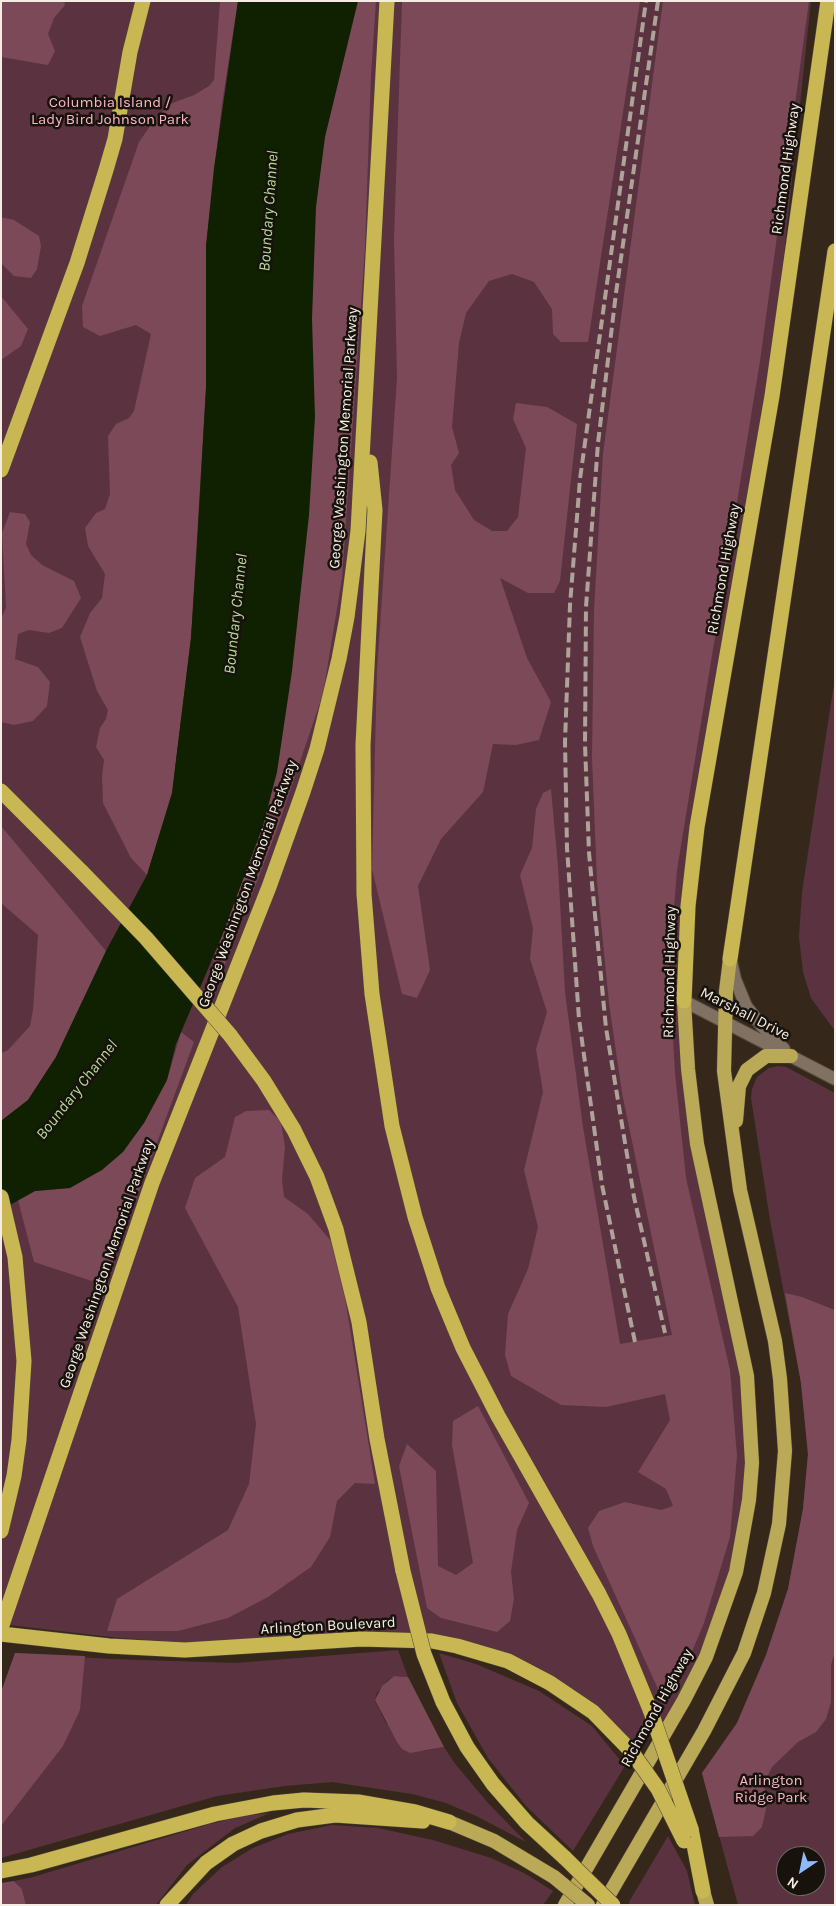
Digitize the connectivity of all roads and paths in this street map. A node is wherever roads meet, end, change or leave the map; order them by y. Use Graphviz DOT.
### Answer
graph roads {
  1 [pos="142,1"];
  2 [pos="387,1"];
  3 [pos="828,1"];
  4 [pos="835,250"];
  5 [pos="365,421"];
  6 [pos="1,470"];
  7 [pos="1,791"];
  8 [pos="730,959"];
  9 [pos="684,1001"];
  10 [pos="725,1022"];
  11 [pos="791,1056"];
  12 [pos="835,1079"];
  13 [pos="734,1152"];
  14 [pos="1,1197"];
  15 [pos="1,1531"];
  16 [pos="1,1628"];
  17 [pos="1,1634"];
  18 [pos="449,1822"];
  19 [pos="688,1835"];
  20 [pos="1,1871"];
  21 [pos="705,1898"];
  22 [pos="167,1905"];
  23 [pos="565,1905"];
  24 [pos="588,1905"];
  25 [pos="603,1905"];
  26 [pos="612,1905"];
  1 -- 6 [label="highway"];
  2 -- 5 [label="highway, George Washington Memorial Parkway"];
  3 -- 9 [label="highway, Richmond Highway"];
  4 -- 8 [label="highway"];
  5 -- 16 [label="highway, George Washington Memorial Parkway"];
  5 -- 19 [label="highway, bridge"];
  7 -- 26 [label="highway, bridge"];
  8 -- 10 [label="highway"];
  8 -- 11 [label="street, Marshall Drive"];
  9 -- 10 [label="street, Marshall Drive"];
  9 -- 23 [label="highway, Richmond Highway"];
  10 -- 11 [label="street, Marshall Drive"];
  10 -- 13 [label="highway"];
  11 -- 12 [label="street, Marshall Drive"];
  11 -- 13 [label="highway"];
  13 -- 25 [label="highway"];
  14 -- 15 [label="highway"];
  17 -- 19 [label="highway, Arlington Boulevard, bridge"];
  18 -- 20 [label="highway"];
  18 -- 22 [label="highway"];
  18 -- 24 [label="highway, bridge"];
  19 -- 21 [label="highway, Arlington Boulevard"];
}
